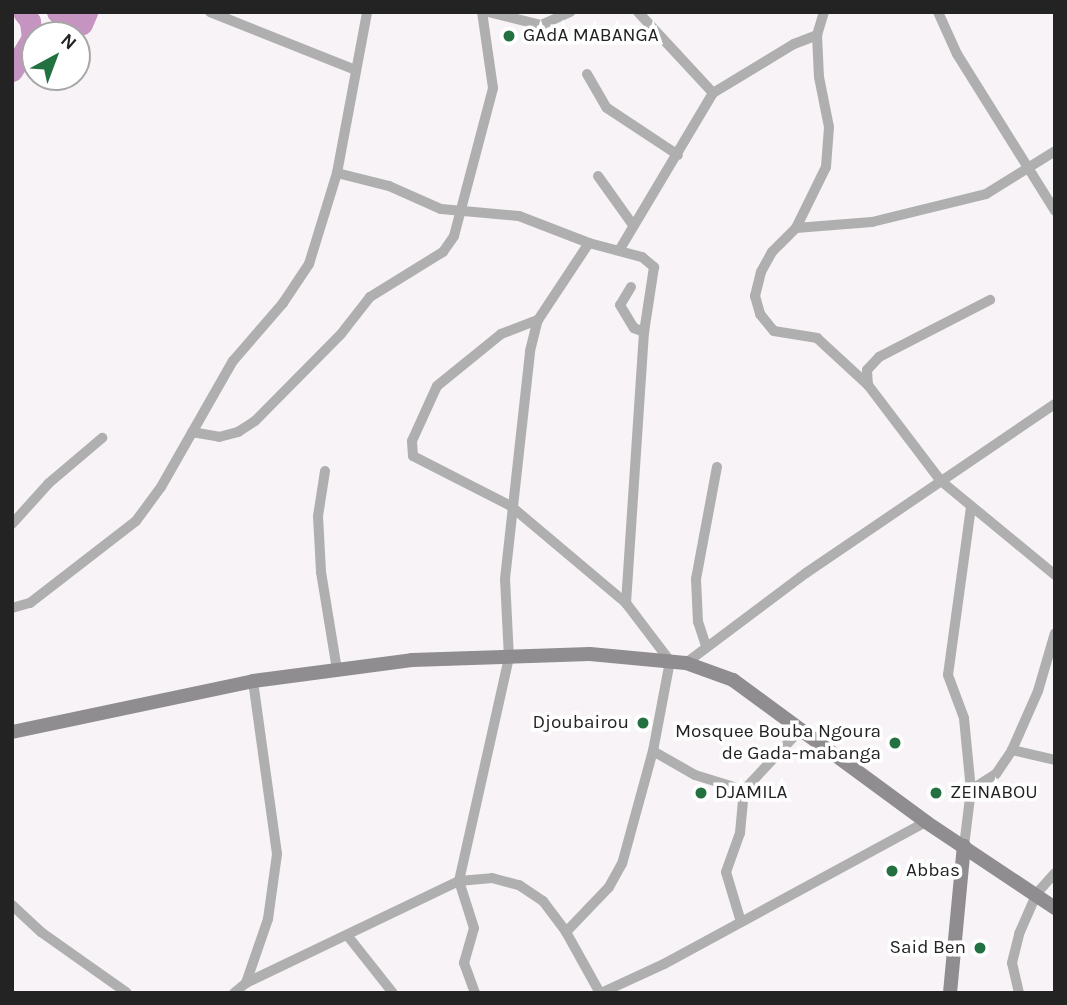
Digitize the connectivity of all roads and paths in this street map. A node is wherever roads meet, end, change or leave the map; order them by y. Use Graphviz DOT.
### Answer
graph roads {
  1 [pos="210,12"];
  2 [pos="367,12"];
  3 [pos="482,12"];
  4 [pos="488,12"];
  5 [pos="570,12"];
  6 [pos="638,12"];
  7 [pos="824,12"];
  8 [pos="938,12"];
  9 [pos="817,36"];
  10 [pos="356,70"];
  11 [pos="587,74"];
  12 [pos="713,93"];
  13 [pos="1055,151"];
  14 [pos="678,155"];
  15 [pos="1026,169"];
  16 [pos="337,173"];
  17 [pos="598,176"];
  18 [pos="1055,211"];
  19 [pos="459,212"];
  20 [pos="633,225"];
  21 [pos="796,228"];
  22 [pos="589,243"];
  23 [pos="620,249"];
  24 [pos="631,287"];
  25 [pos="990,300"];
  26 [pos="538,320"];
  27 [pos="644,332"];
  28 [pos="868,385"];
  29 [pos="1055,404"];
  30 [pos="192,432"];
  31 [pos="102,438"];
  32 [pos="717,467"];
  33 [pos="325,471"];
  34 [pos="941,481"];
  35 [pos="511,506"];
  36 [pos="971,508"];
  37 [pos="12,524"];
  38 [pos="1055,576"];
  39 [pos="626,603"];
  40 [pos="12,608"];
  41 [pos="1055,633"];
  42 [pos="706,646"];
  43 [pos="509,657"];
  44 [pos="670,661"];
  45 [pos="686,663"];
  46 [pos="337,670"];
  47 [pos="253,681"];
  48 [pos="801,729"];
  49 [pos="12,732"];
  50 [pos="1012,750"];
  51 [pos="653,751"];
  52 [pos="1055,760"];
  53 [pos="744,790"];
  54 [pos="971,790"];
  55 [pos="926,822"];
  56 [pos="964,846"];
  57 [pos="1055,873"];
  58 [pos="458,881"];
  59 [pos="1037,892"];
  60 [pos="13,906"];
  61 [pos="1055,908"];
  62 [pos="741,922"];
  63 [pos="566,932"];
  64 [pos="347,935"];
  65 [pos="246,983"];
  66 [pos="127,993"];
  67 [pos="234,993"];
  68 [pos="393,993"];
  69 [pos="475,993"];
  70 [pos="601,993"];
  71 [pos="950,993"];
  72 [pos="1019,993"];
  1 -- 10 [label="street"];
  2 -- 10 [label="street"];
  3 -- 19 [label="street"];
  4 -- 5 [label="street"];
  6 -- 12 [label="street"];
  7 -- 9 [label="street"];
  8 -- 15 [label="street"];
  9 -- 12 [label="street"];
  9 -- 21 [label="street"];
  10 -- 16 [label="street"];
  11 -- 14 [label="street"];
  12 -- 14 [label="street"];
  13 -- 15 [label="street"];
  14 -- 20 [label="street"];
  15 -- 18 [label="street"];
  15 -- 21 [label="street"];
  16 -- 19 [label="street"];
  16 -- 30 [label="street"];
  17 -- 20 [label="street"];
  19 -- 22 [label="street"];
  19 -- 30 [label="street"];
  20 -- 23 [label="street"];
  21 -- 28 [label="street"];
  22 -- 23 [label="street"];
  22 -- 26 [label="street"];
  23 -- 27 [label="street"];
  24 -- 27 [label="street"];
  25 -- 28 [label="street"];
  26 -- 35 [label="street"];
  26 -- 35 [label="street"];
  27 -- 39 [label="street"];
  28 -- 34 [label="street"];
  29 -- 34 [label="street"];
  30 -- 40 [label="street"];
  31 -- 37 [label="street"];
  32 -- 42 [label="street"];
  33 -- 46 [label="street"];
  34 -- 36 [label="street"];
  34 -- 42 [label="street"];
  35 -- 39 [label="street"];
  35 -- 43 [label="street"];
  36 -- 38 [label="street"];
  36 -- 54 [label="street"];
  39 -- 44 [label="street"];
  41 -- 50 [label="street"];
  42 -- 45 [label="street"];
  43 -- 44 [label="street"];
  43 -- 46 [label="street"];
  43 -- 58 [label="street"];
  44 -- 45 [label="street"];
  44 -- 51 [label="street"];
  45 -- 48 [label="street"];
  46 -- 47 [label="street"];
  47 -- 49 [label="street"];
  47 -- 65 [label="street"];
  48 -- 53 [label="street"];
  48 -- 55 [label="street"];
  50 -- 52 [label="street"];
  50 -- 54 [label="street"];
  51 -- 53 [label="street"];
  51 -- 63 [label="street"];
  53 -- 62 [label="street"];
  54 -- 56 [label="street"];
  55 -- 56 [label="street"];
  55 -- 62 [label="street"];
  56 -- 59 [label="street"];
  56 -- 71 [label="street"];
  57 -- 59 [label="street"];
  58 -- 63 [label="street"];
  58 -- 64 [label="street"];
  58 -- 69 [label="street"];
  59 -- 61 [label="street"];
  59 -- 72 [label="street"];
  60 -- 66 [label="street"];
  62 -- 70 [label="street"];
  63 -- 70 [label="street"];
  64 -- 65 [label="street"];
  64 -- 68 [label="street"];
  65 -- 67 [label="street"];
}
